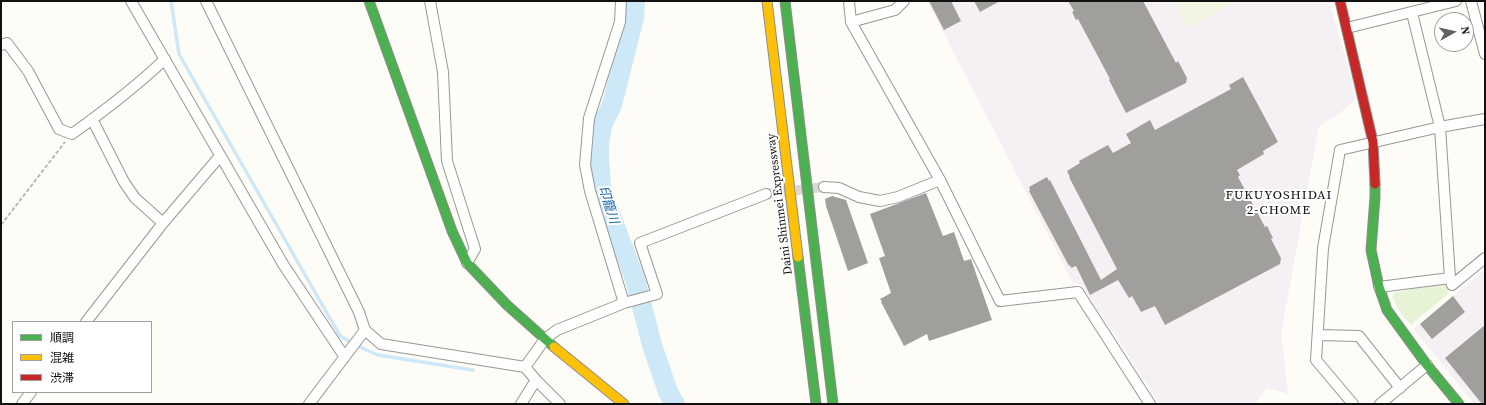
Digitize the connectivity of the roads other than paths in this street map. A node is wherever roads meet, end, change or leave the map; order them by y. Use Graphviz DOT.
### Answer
graph roads {
  1 [pos="131,1"];
  2 [pos="206,1"];
  3 [pos="369,1"];
  4 [pos="430,1"];
  5 [pos="621,1"];
  6 [pos="767,1"];
  7 [pos="786,1"];
  8 [pos="849,1"];
  9 [pos="904,1"];
  10 [pos="1340,1"];
  11 [pos="1456,1"];
  12 [pos="1471,1"];
  13 [pos="1412,12"];
  14 [pos="850,22"];
  15 [pos="1347,28"];
  16 [pos="1,45"];
  17 [pos="1485,54"];
  18 [pos="165,59"];
  19 [pos="92,119"];
  20 [pos="1485,119"];
  21 [pos="1440,127"];
  22 [pos="1374,142"];
  23 [pos="220,156"];
  24 [pos="940,180"];
  25 [pos="824,187"];
  26 [pos="766,194"];
  27 [pos="163,223"];
  28 [pos="1485,258"];
  29 [pos="467,263"];
  30 [pos="1450,278"];
  31 [pos="1379,287"];
  32 [pos="624,303"];
  33 [pos="87,321"];
  34 [pos="365,330"];
  35 [pos="1318,335"];
  36 [pos="545,339"];
  37 [pos="344,356"];
  38 [pos="1427,365"];
  39 [pos="525,367"];
  40 [pos="536,380"];
  41 [pos="1400,388"];
  42 [pos="30,393"];
  43 [pos="22,404"];
  44 [pos="308,404"];
  45 [pos="521,404"];
  46 [pos="560,404"];
  47 [pos="624,404"];
  48 [pos="816,404"];
  49 [pos="833,404"];
  50 [pos="1150,404"];
  51 [pos="1352,404"];
  52 [pos="1380,404"];
  53 [pos="1459,404"];
  1 -- 18 [label="street"];
  2 -- 34 [label="street"];
  3 -- 29 [label="main road"];
  4 -- 29 [label="street"];
  5 -- 32 [label="street"];
  6 -- 48 [label="main road, Daini Shinmei Expressway"];
  7 -- 49 [label="main road"];
  8 -- 14 [label="street"];
  9 -- 14 [label="street"];
  10 -- 15 [label="main road"];
  11 -- 13 [label="street"];
  12 -- 17 [label="street"];
  13 -- 15 [label="street"];
  13 -- 21 [label="street"];
  14 -- 24 [label="street"];
  15 -- 22 [label="main road"];
  16 -- 19 [label="street"];
  18 -- 19 [label="street"];
  18 -- 23 [label="street"];
  19 -- 27 [label="street"];
  20 -- 21 [label="street"];
  21 -- 22 [label="street"];
  21 -- 30 [label="street"];
  22 -- 31 [label="main road"];
  22 -- 35 [label="street"];
  23 -- 27 [label="street"];
  23 -- 37 [label="street"];
  24 -- 25 [label="street"];
  24 -- 50 [label="street"];
  26 -- 32 [label="street"];
  27 -- 33 [label="street"];
  28 -- 30 [label="street"];
  29 -- 36 [label="main road"];
  30 -- 31 [label="street"];
  31 -- 38 [label="main road"];
  32 -- 36 [label="street"];
  34 -- 37 [label="street"];
  34 -- 39 [label="street"];
  35 -- 41 [label="street"];
  35 -- 51 [label="street"];
  36 -- 39 [label="street"];
  36 -- 47 [label="main road"];
  37 -- 44 [label="street"];
  38 -- 41 [label="street"];
  38 -- 53 [label="main road"];
  39 -- 40 [label="street"];
  40 -- 45 [label="street"];
  40 -- 46 [label="street"];
  41 -- 52 [label="street"];
  42 -- 43 [label="street"];
}
